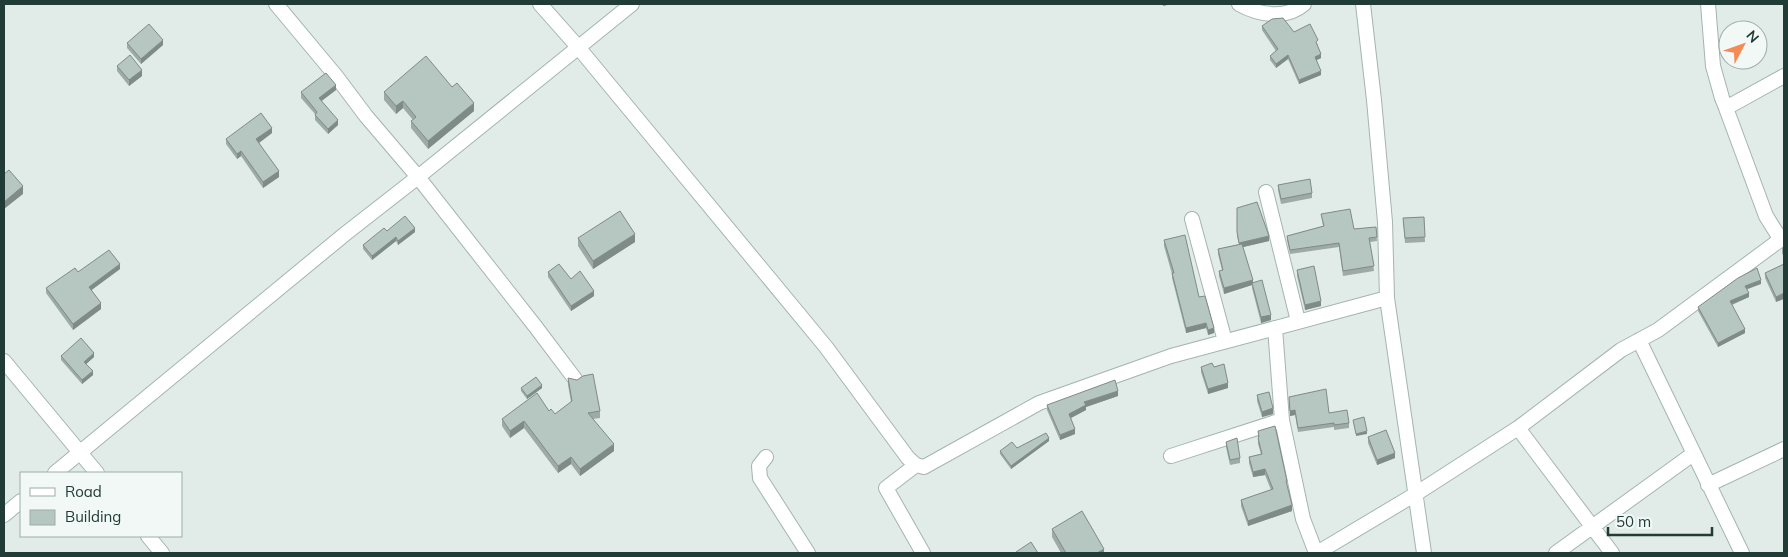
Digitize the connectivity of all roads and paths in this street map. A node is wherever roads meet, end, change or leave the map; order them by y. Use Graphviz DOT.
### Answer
graph roads {
  1 [pos="276,4"];
  2 [pos="540,4"];
  3 [pos="632,4"];
  4 [pos="1239,4"];
  5 [pos="1304,4"];
  6 [pos="1362,4"];
  7 [pos="1708,4"];
  8 [pos="578,47"];
  9 [pos="1784,76"];
  10 [pos="1726,108"];
  11 [pos="418,177"];
  12 [pos="1266,192"];
  13 [pos="1192,219"];
  14 [pos="1782,238"];
  15 [pos="1387,298"];
  16 [pos="1298,321"];
  17 [pos="1275,328"];
  18 [pos="1639,340"];
  19 [pos="1225,341"];
  20 [pos="4,361"];
  21 [pos="574,379"];
  22 [pos="1282,420"];
  23 [pos="1518,428"];
  24 [pos="1784,449"];
  25 [pos="80,453"];
  26 [pos="1693,454"];
  27 [pos="1171,456"];
  28 [pos="766,457"];
  29 [pos="916,465"];
  30 [pos="56,472"];
  31 [pos="95,472"];
  32 [pos="1708,485"];
  33 [pos="1414,495"];
  34 [pos="20,502"];
  35 [pos="4,515"];
  36 [pos="1592,528"];
  37 [pos="149,537"];
  38 [pos="162,553"];
  39 [pos="808,553"];
  40 [pos="923,553"];
  41 [pos="1316,553"];
  42 [pos="1424,553"];
  43 [pos="1556,553"];
  44 [pos="1612,553"];
  45 [pos="1742,553"];
  1 -- 11 [label="street"];
  2 -- 8 [label="street"];
  3 -- 8 [label="street"];
  4 -- 5 [label="street"];
  6 -- 15 [label="street"];
  7 -- 10 [label="street"];
  8 -- 11 [label="street"];
  8 -- 29 [label="street"];
  9 -- 10 [label="street"];
  10 -- 14 [label="street"];
  11 -- 21 [label="street"];
  11 -- 25 [label="street"];
  12 -- 16 [label="street"];
  13 -- 19 [label="street"];
  14 -- 18 [label="street"];
  15 -- 16 [label="street"];
  15 -- 33 [label="street"];
  16 -- 17 [label="street"];
  17 -- 19 [label="street"];
  17 -- 22 [label="street"];
  18 -- 23 [label="street"];
  18 -- 26 [label="street"];
  19 -- 29 [label="street"];
  20 -- 25 [label="street"];
  22 -- 27 [label="street"];
  22 -- 41 [label="street"];
  23 -- 33 [label="street"];
  23 -- 36 [label="street"];
  24 -- 32 [label="street"];
  25 -- 30 [label="street"];
  25 -- 31 [label="street"];
  26 -- 32 [label="street"];
  26 -- 36 [label="street"];
  28 -- 39 [label="street"];
  29 -- 40 [label="street"];
  32 -- 45 [label="street"];
  33 -- 41 [label="street"];
  33 -- 42 [label="street"];
  34 -- 35 [label="street"];
  36 -- 43 [label="street"];
  36 -- 44 [label="street"];
  37 -- 38 [label="street"];
}
